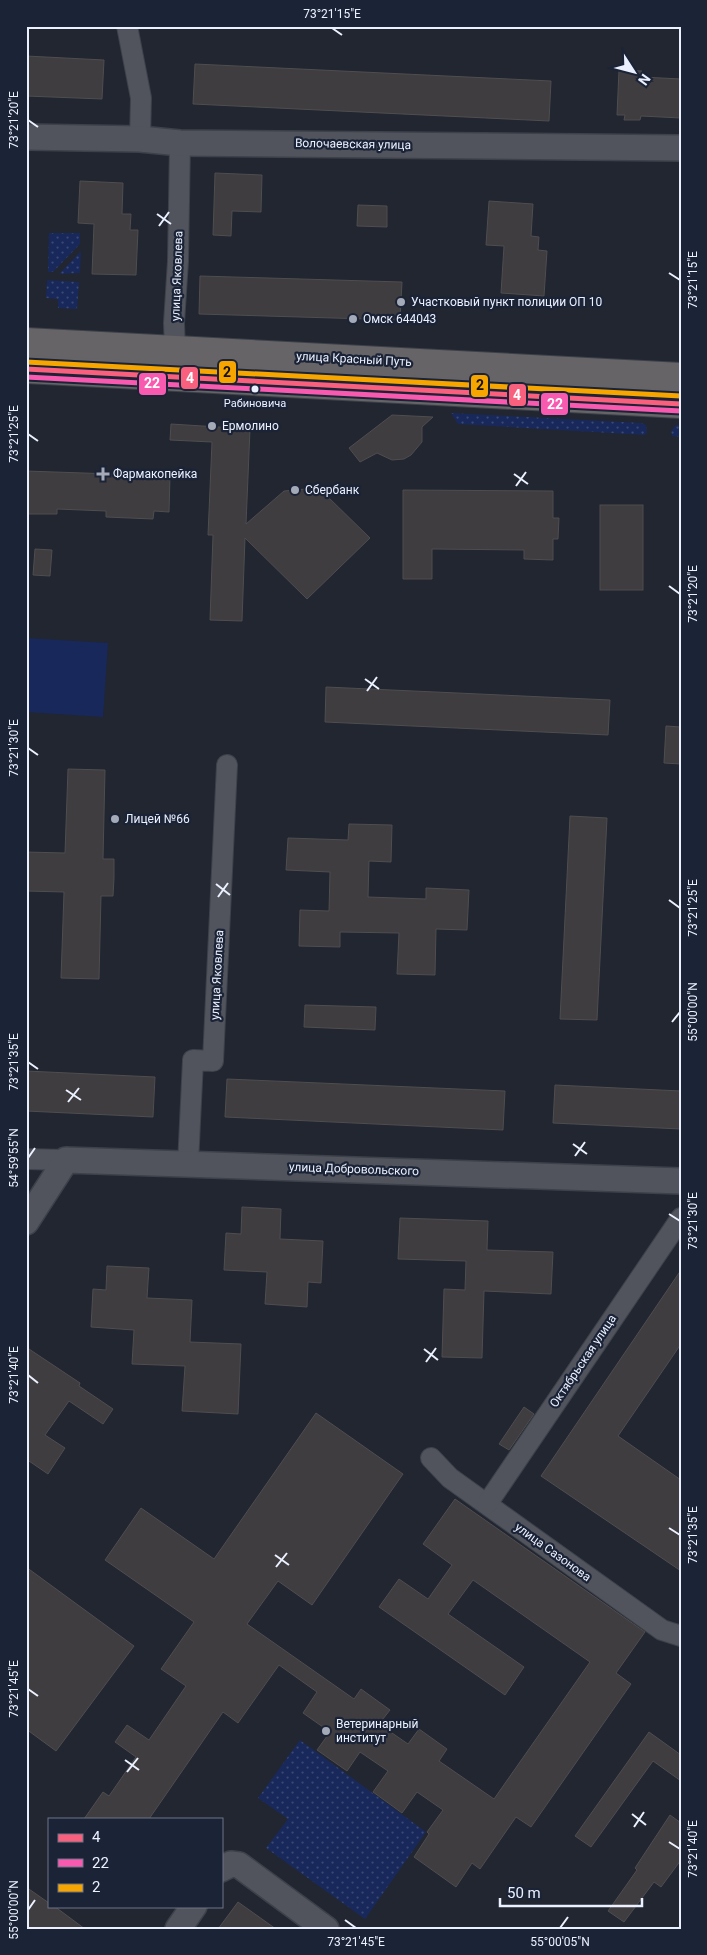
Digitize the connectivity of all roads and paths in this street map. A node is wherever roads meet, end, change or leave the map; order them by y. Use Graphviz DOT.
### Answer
graph roads {
  1 [pos="127,26"];
  2 [pos="26,137"];
  3 [pos="140,139"];
  4 [pos="180,143"];
  5 [pos="681,148"];
  6 [pos="26,342"];
  7 [pos="175,350"];
  8 [pos="26,369"];
  9 [pos="178,377"];
  10 [pos="681,377"];
  11 [pos="681,404"];
  12 [pos="227,765"];
  13 [pos="26,1159"];
  14 [pos="66,1160"];
  15 [pos="188,1164"];
  16 [pos="681,1181"];
  17 [pos="681,1218"];
  18 [pos="26,1222"];
  19 [pos="431,1458"];
  20 [pos="487,1504"];
  21 [pos="681,1636"];
  22 [pos="222,1868"];
  23 [pos="193,1908"];
  24 [pos="178,1929"];
  25 [pos="326,1929"];
  1 -- 3 [label="street"];
  2 -- 3 [label="street, Волочаевская улица"];
  3 -- 4 [label="street, Волочаевская улица"];
  4 -- 5 [label="street, Волочаевская улица"];
  4 -- 7 [label="street, улица Яковлева"];
  6 -- 7 [label="main road, улица Красный Путь"];
  7 -- 9 [label="main road"];
  7 -- 10 [label="main road, улица Красный Путь"];
  8 -- 9 [label="main road"];
  9 -- 11 [label="main road"];
  12 -- 15 [label="street, улица Яковлева"];
  13 -- 14 [label="street, улица Добровольского"];
  14 -- 15 [label="street, улица Добровольского"];
  14 -- 18 [label="street"];
  15 -- 16 [label="street, улица Добровольского"];
  17 -- 20 [label="street, Октябрьская улица"];
  19 -- 20 [label="street, улица Сазонова"];
  20 -- 21 [label="street, улица Сазонова"];
  22 -- 25 [label="street"];
  23 -- 24 [label="street"];
}
